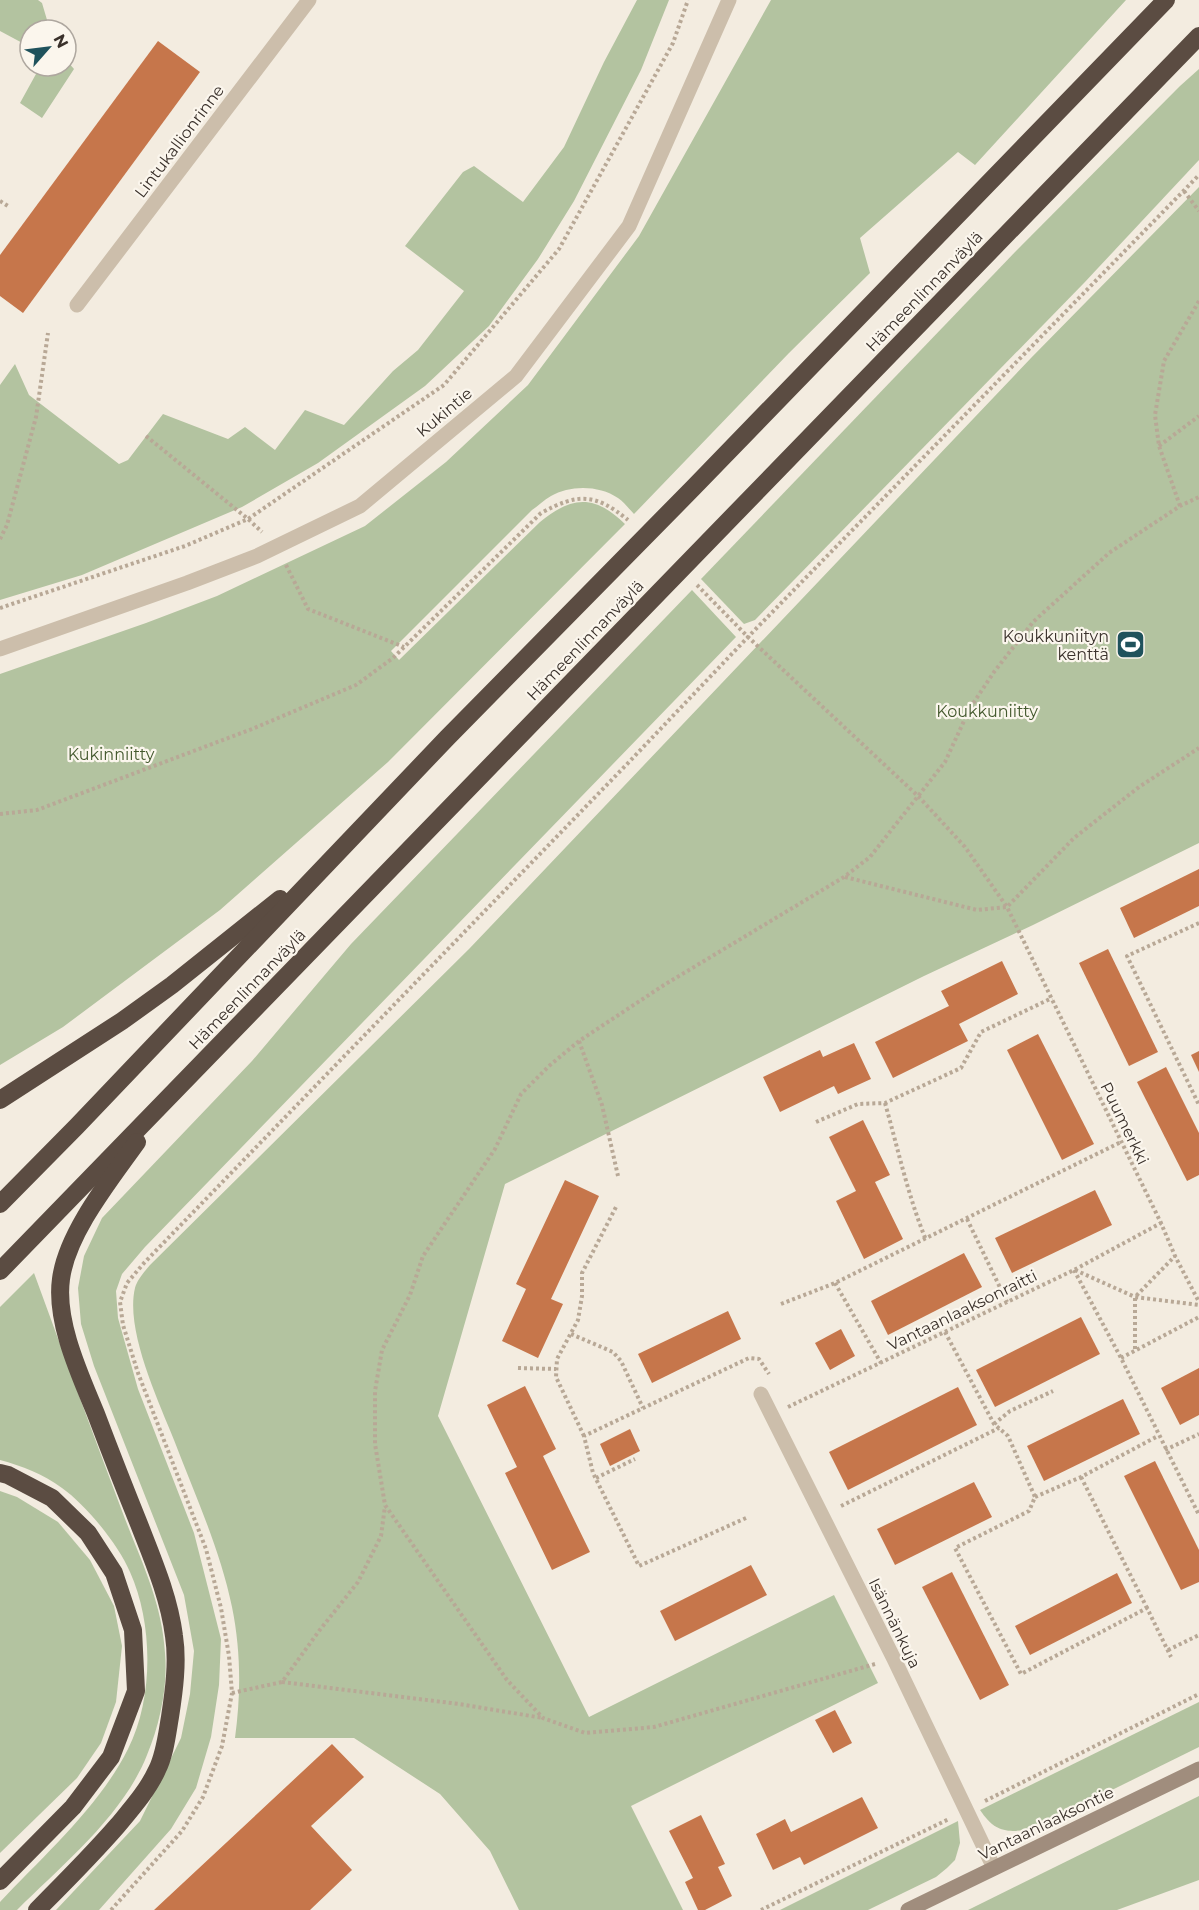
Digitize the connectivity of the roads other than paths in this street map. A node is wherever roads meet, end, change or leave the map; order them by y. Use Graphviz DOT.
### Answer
graph roads {
  1 [pos="309,0"];
  2 [pos="729,0"];
  3 [pos="1166,0"];
  4 [pos="1199,36"];
  5 [pos="77,305"];
  6 [pos="0,649"];
  7 [pos="335,854"];
  8 [pos="172,1092"];
  9 [pos="0,1100"];
  10 [pos="0,1204"];
  11 [pos="0,1271"];
  12 [pos="761,1394"];
  13 [pos="0,1473"];
  14 [pos="1199,1769"];
  15 [pos="994,1868"];
  16 [pos="0,1881"];
  17 [pos="37,1910"];
  18 [pos="908,1910"];
  1 -- 5 [label="street, Lintukallionrinne"];
  2 -- 6 [label="street, Kukintie"];
  3 -- 7 [label="highway, Hämeenlinnanväylä"];
  4 -- 8 [label="highway, Hämeenlinnanväylä"];
  7 -- 9 [label="highway"];
  7 -- 10 [label="highway, Hämeenlinnanväylä"];
  8 -- 11 [label="highway, Hämeenlinnanväylä"];
  8 -- 17 [label="highway"];
  12 -- 15 [label="street, Isännänkuja"];
  13 -- 16 [label="highway"];
  14 -- 15 [label="main road, Vantaanlaaksontie"];
  15 -- 18 [label="main road, Vantaanlaaksontie"];
}
